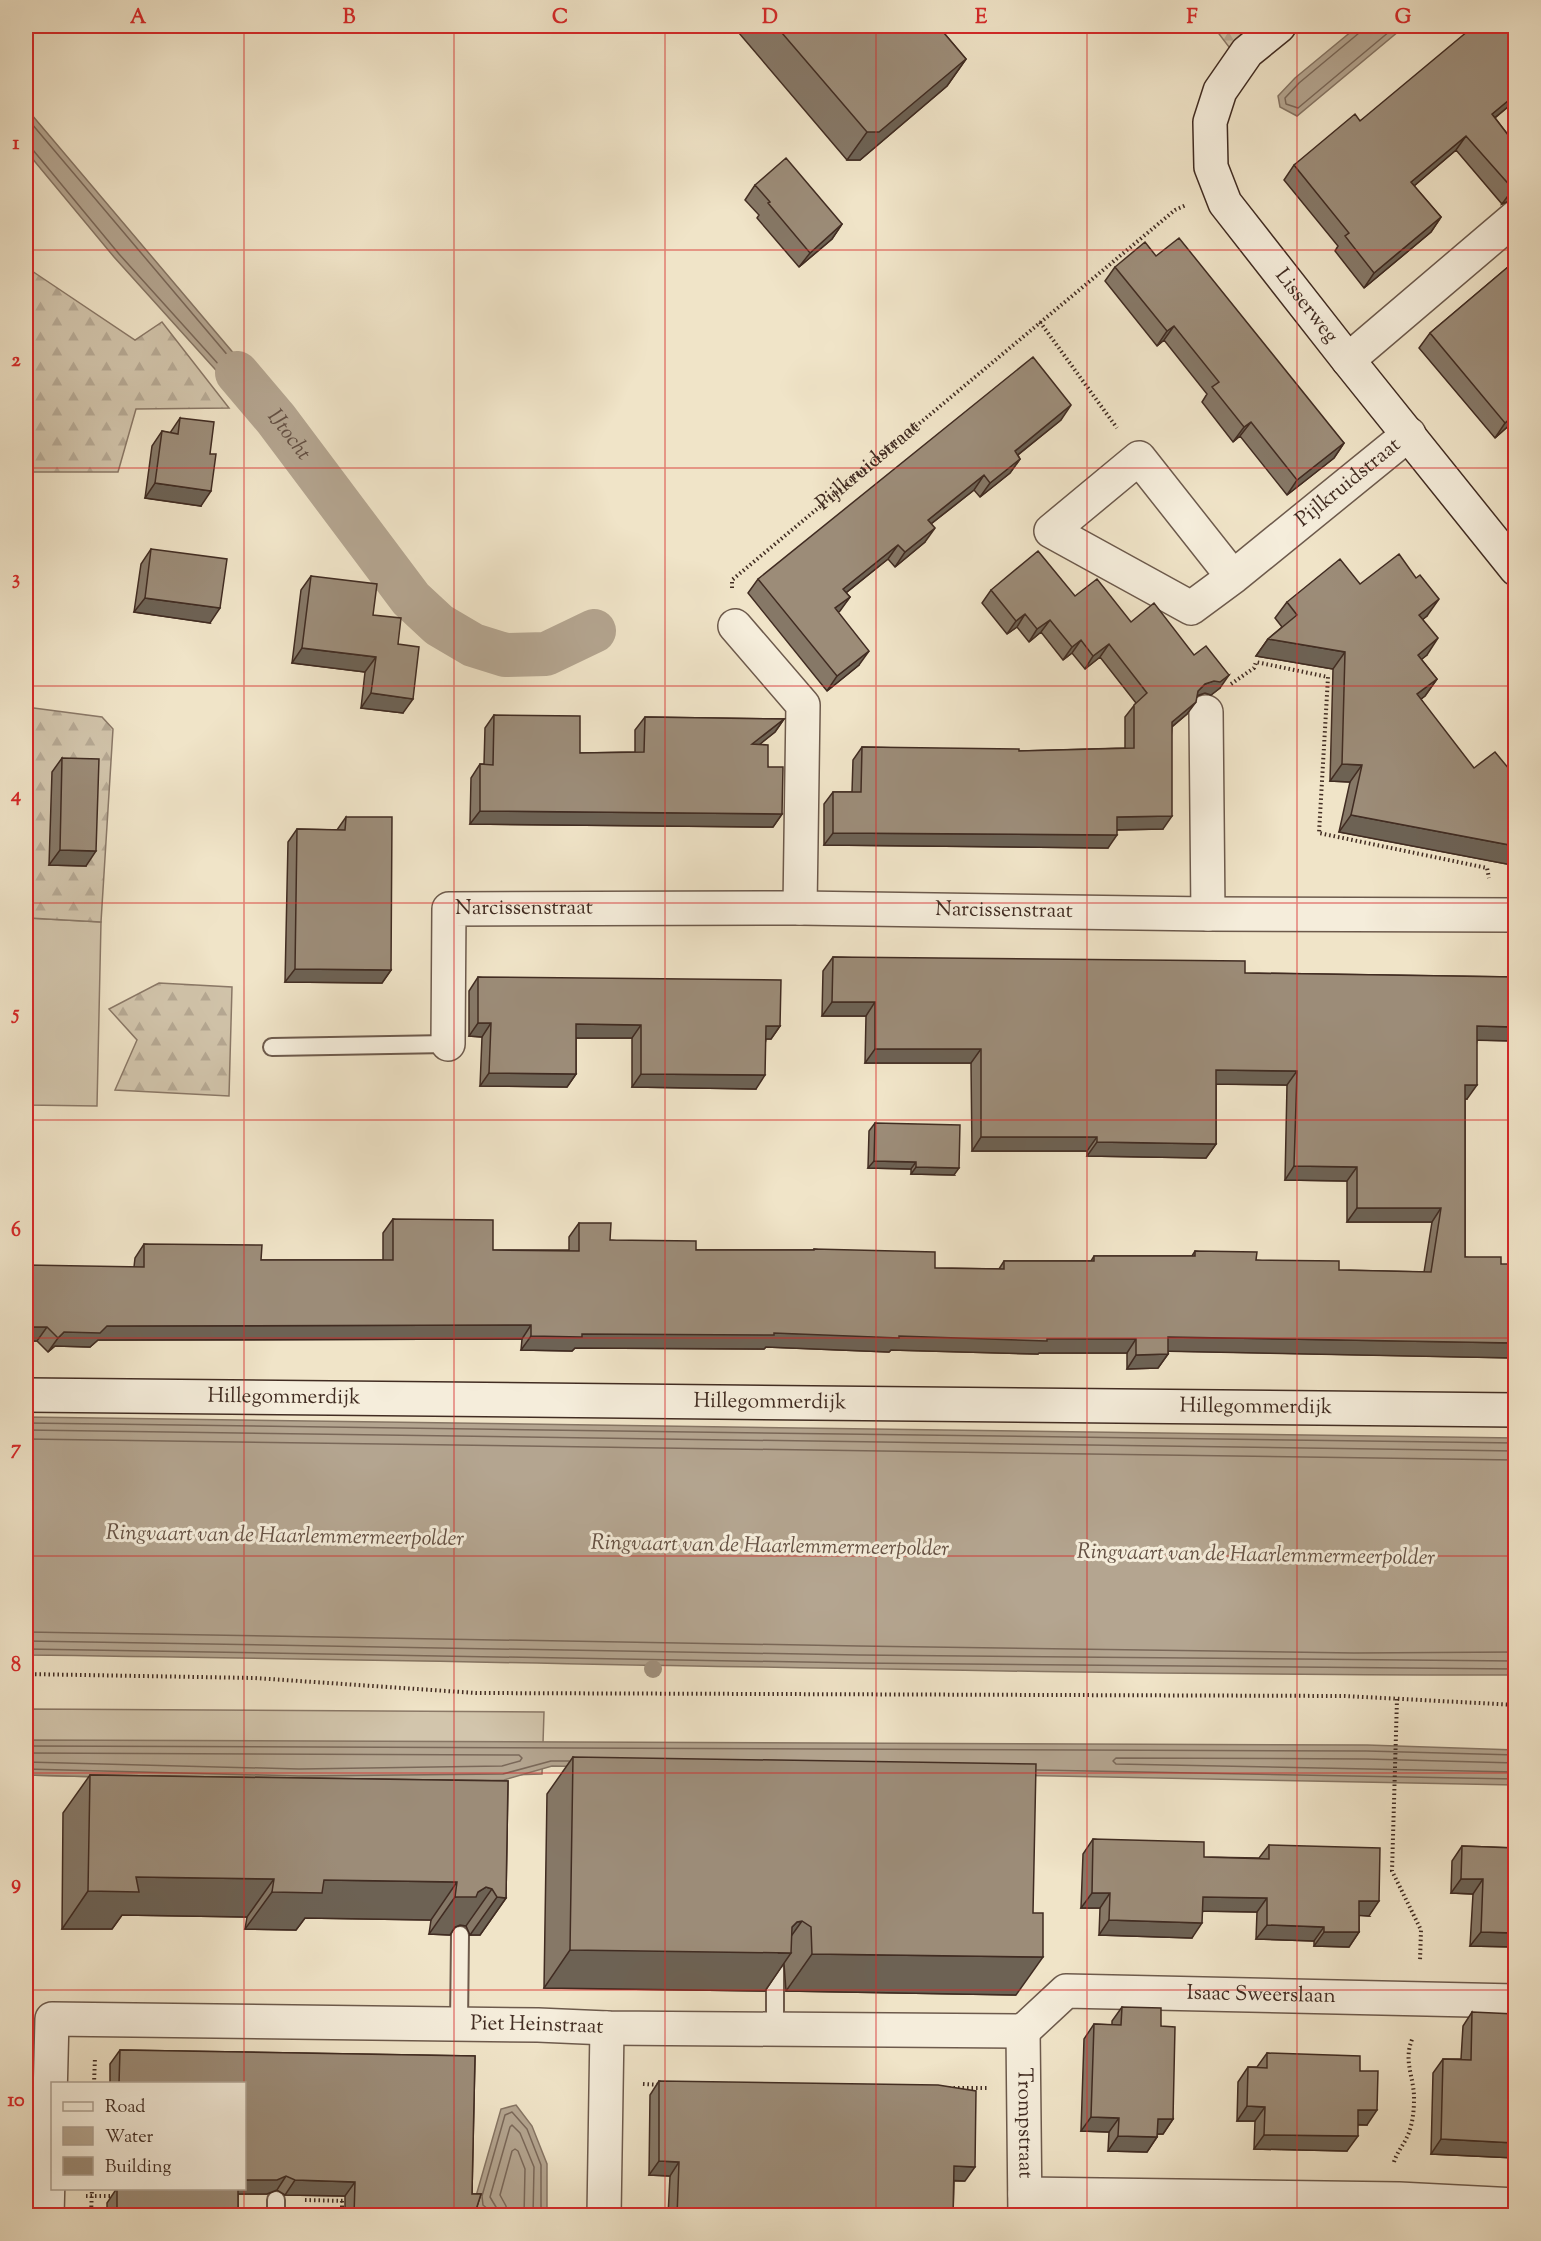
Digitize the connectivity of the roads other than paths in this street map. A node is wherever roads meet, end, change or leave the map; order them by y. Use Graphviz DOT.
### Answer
graph roads {
  1 [pos="1279,26"];
  2 [pos="1515,217"];
  3 [pos="1348,360"];
  4 [pos="1409,434"];
  5 [pos="1515,568"];
  6 [pos="1233,577"];
  7 [pos="735,626"];
  8 [pos="1206,712"];
  9 [pos="800,908"];
  10 [pos="1208,914"];
  11 [pos="1505,915"];
  12 [pos="448,1044"];
  13 [pos="272,1047"];
  14 [pos="26,1395"];
  15 [pos="1515,1410"];
  16 [pos="460,1935"];
  17 [pos="776,1970"];
  18 [pos="1515,2001"];
  19 [pos="459,2024"];
  20 [pos="607,2028"];
  21 [pos="775,2029"];
  22 [pos="1023,2031"];
  23 [pos="47,2205"];
  24 [pos="1025,2205"];
  25 [pos="1396,2205"];
  26 [pos="1515,2205"];
  27 [pos="604,2216"];
  1 -- 3 [label="street, Lisserweg"];
  2 -- 3 [label="street"];
  3 -- 4 [label="street, Lisserweg"];
  4 -- 5 [label="street, Lisserweg"];
  4 -- 6 [label="street, Pijlkruidstraat"];
  6 -- 6 [label="street, Pijlkruidstraat"];
  7 -- 9 [label="street"];
  8 -- 10 [label="street"];
  9 -- 10 [label="street, Narcissenstraat"];
  9 -- 12 [label="street, Narcissenstraat"];
  10 -- 11 [label="street, Narcissenstraat"];
  12 -- 13 [label="lane, Narcissenstraat"];
  14 -- 15 [label="street, Hillegommerdijk"];
  16 -- 19 [label="lane"];
  17 -- 21 [label="lane"];
  18 -- 22 [label="street, Isaac Sweerslaan"];
  19 -- 20 [label="street, Piet Heinstraat"];
  19 -- 23 [label="street, Piet Heinstraat"];
  20 -- 21 [label="street, Piet Heinstraat"];
  20 -- 27 [label="street"];
  21 -- 22 [label="street, Piet Heinstraat"];
  22 -- 24 [label="street, Trompstraat"];
  24 -- 25 [label="street"];
  25 -- 26 [label="street"];
}
